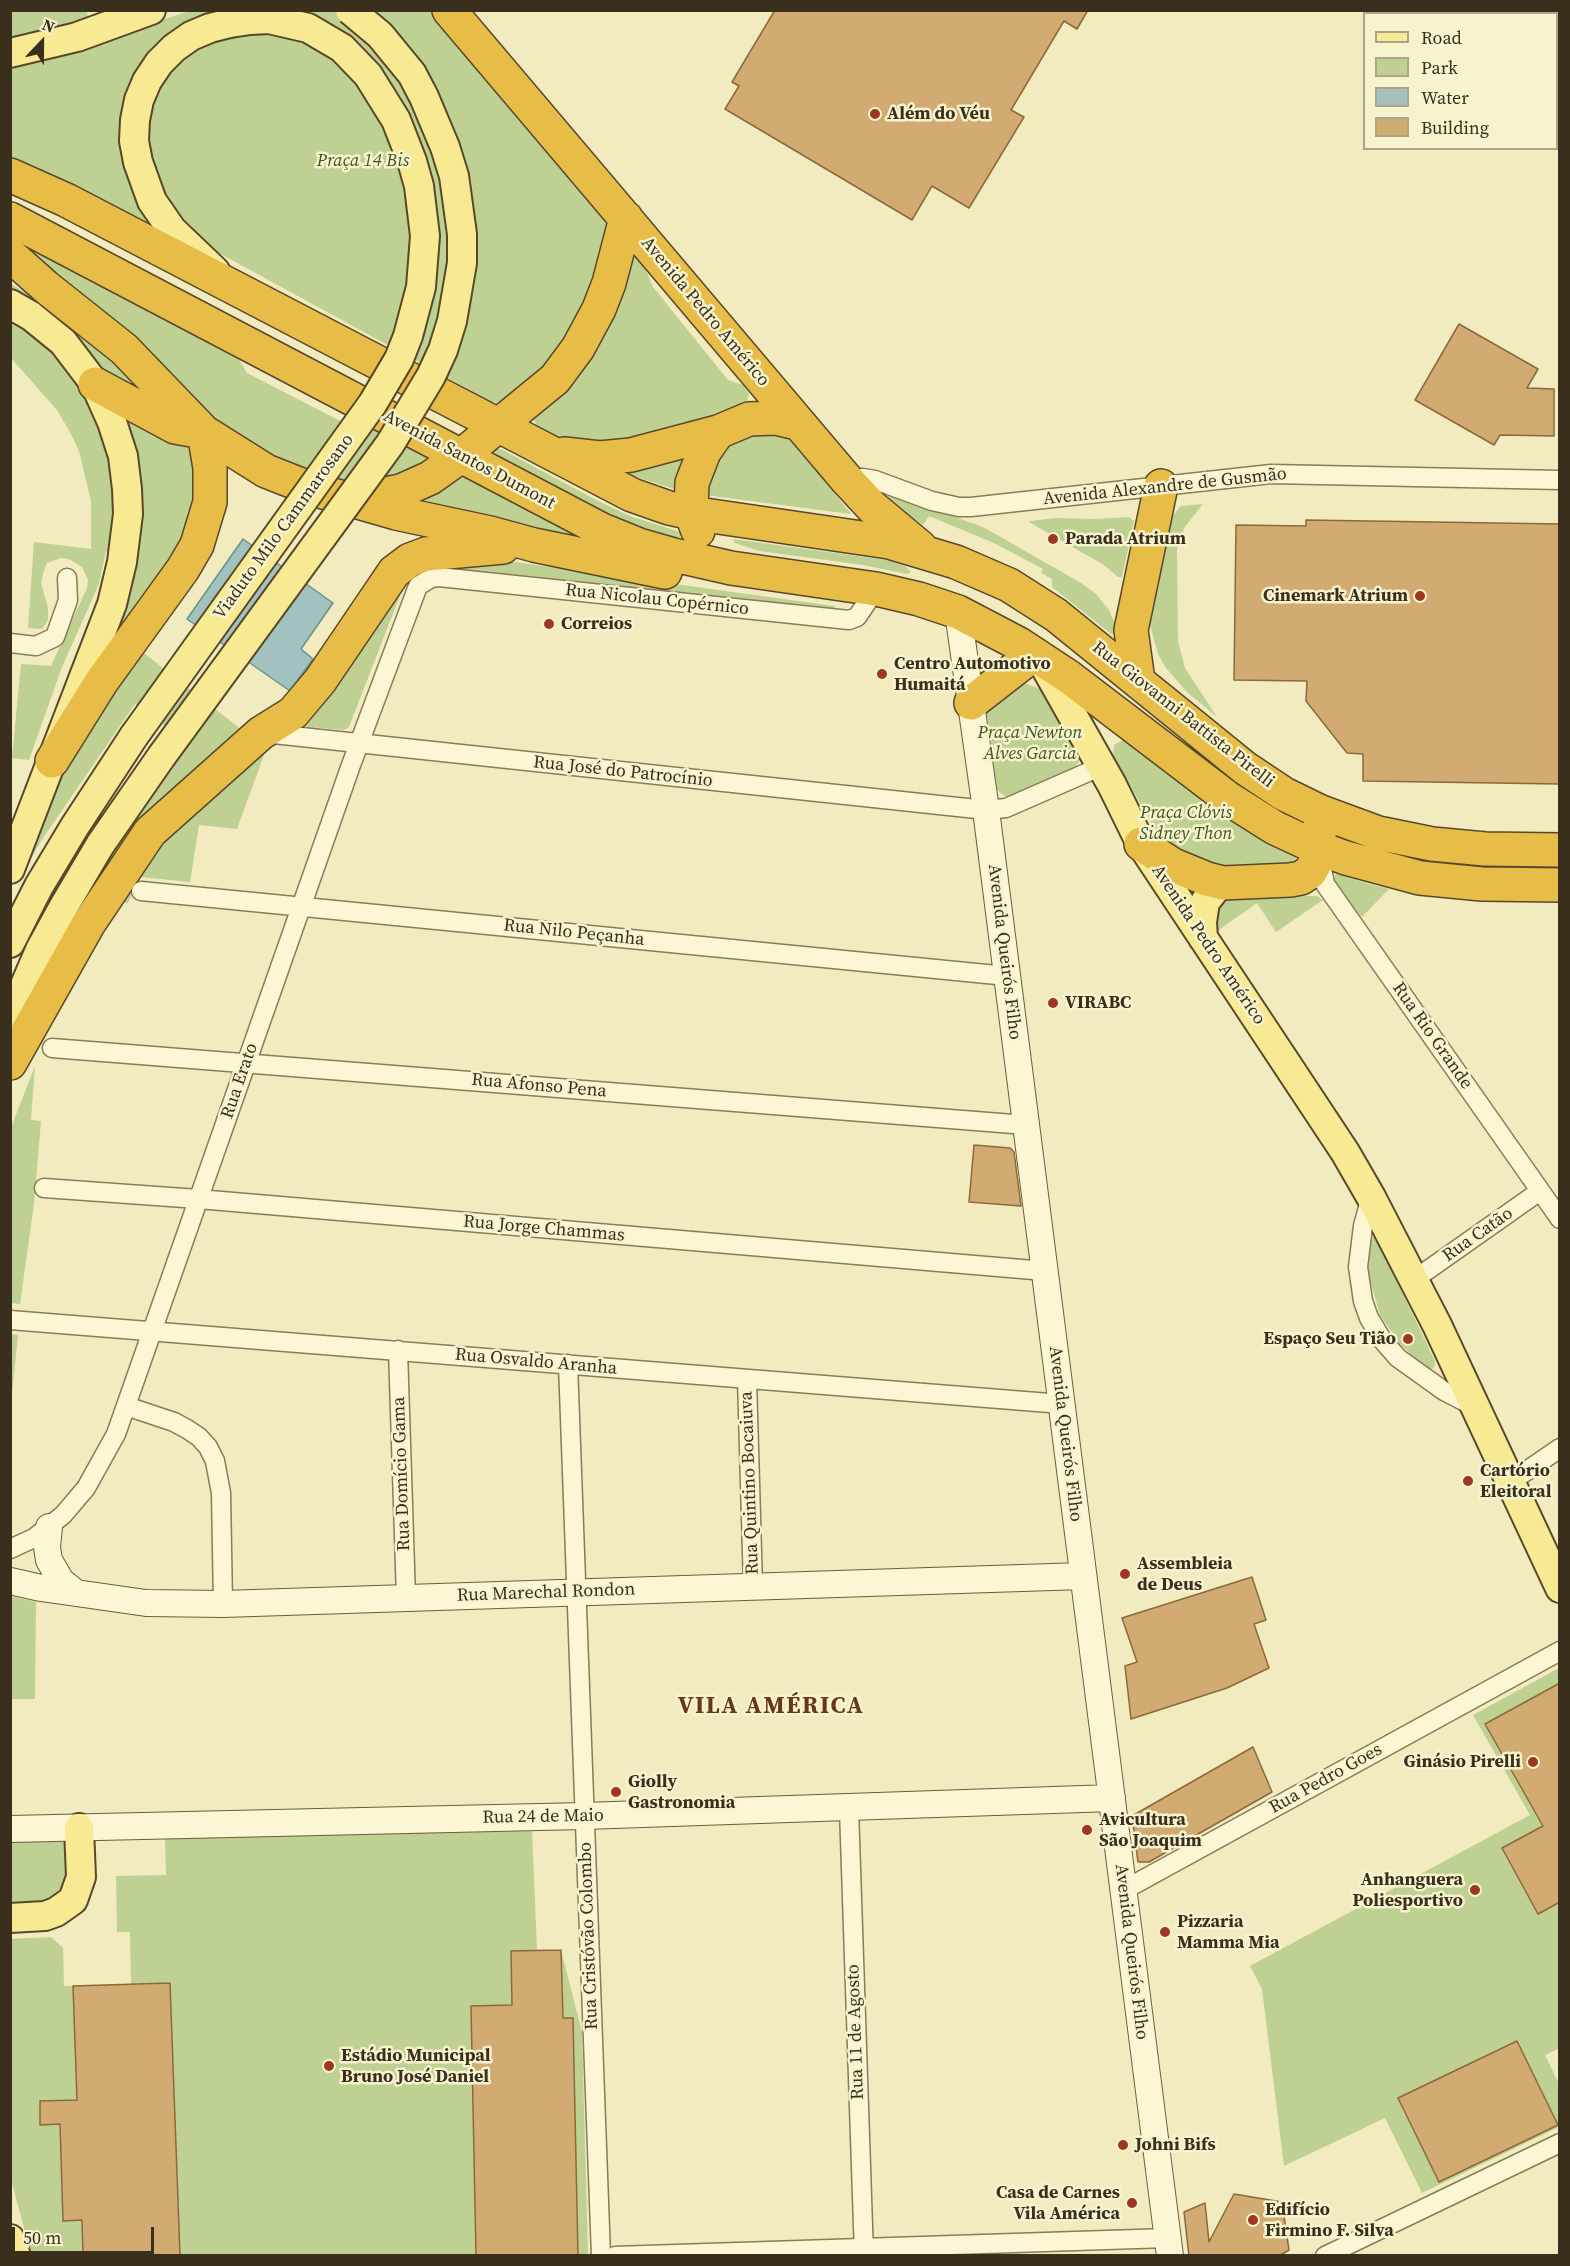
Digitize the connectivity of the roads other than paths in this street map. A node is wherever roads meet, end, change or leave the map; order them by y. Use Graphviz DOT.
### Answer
graph roads {
  1 [pos="151,10"];
  2 [pos="350,10"];
  3 [pos="449,10"];
  4 [pos="10,53"];
  5 [pos="10,175"];
  6 [pos="626,218"];
  7 [pos="10,219"];
  8 [pos="10,255"];
  9 [pos="10,269"];
  10 [pos="228,283"];
  11 [pos="46,287"];
  12 [pos="10,304"];
  13 [pos="95,384"];
  14 [pos="797,423"];
  15 [pos="498,426"];
  16 [pos="204,432"];
  17 [pos="718,432"];
  18 [pos="548,453"];
  19 [pos="461,456"];
  20 [pos="847,480"];
  21 [pos="1560,480"];
  22 [pos="1161,486"];
  23 [pos="352,499"];
  24 [pos="691,513"];
  25 [pos="534,545"];
  26 [pos="928,553"];
  27 [pos="731,568"];
  28 [pos="66,578"];
  29 [pos="424,581"];
  30 [pos="876,589"];
  31 [pos="958,612"];
  32 [pos="10,643"];
  33 [pos="1037,655"];
  34 [pos="1138,681"];
  35 [pos="971,703"];
  36 [pos="261,733"];
  37 [pos="358,744"];
  38 [pos="52,760"];
  39 [pos="1102,766"];
  40 [pos="986,810"];
  41 [pos="1321,812"];
  42 [pos="1141,844"];
  43 [pos="1318,848"];
  44 [pos="1560,850"];
  45 [pos="10,869"];
  46 [pos="1223,883"];
  47 [pos="1560,885"];
  48 [pos="141,891"];
  49 [pos="301,906"];
  50 [pos="1203,938"];
  51 [pos="10,943"];
  52 [pos="1007,976"];
  53 [pos="10,1020"];
  54 [pos="52,1048"];
  55 [pos="10,1063"];
  56 [pos="246,1063"];
  57 [pos="1026,1125"];
  58 [pos="44,1188"];
  59 [pos="1540,1191"];
  60 [pos="1371,1197"];
  61 [pos="198,1199"];
  62 [pos="1560,1219"];
  63 [pos="1045,1270"];
  64 [pos="1415,1279"];
  65 [pos="10,1320"];
  66 [pos="152,1330"];
  67 [pos="398,1350"];
  68 [pos="568,1364"];
  69 [pos="747,1379"];
  70 [pos="1062,1404"];
  71 [pos="126,1406"];
  72 [pos="1475,1407"];
  73 [pos="1560,1448"];
  74 [pos="1509,1483"];
  75 [pos="49,1527"];
  76 [pos="10,1549"];
  77 [pos="1083,1576"];
  78 [pos="10,1581"];
  79 [pos="753,1587"];
  80 [pos="1560,1588"];
  81 [pos="576,1592"];
  82 [pos="76,1593"];
  83 [pos="406,1598"];
  84 [pos="223,1604"];
  85 [pos="1560,1651"];
  86 [pos="1112,1798"];
  87 [pos="849,1809"];
  88 [pos="584,1816"];
  89 [pos="79,1828"];
  90 [pos="10,1829"];
  91 [pos="1124,1890"];
  92 [pos="10,1918"];
  93 [pos="1560,2143"];
  94 [pos="10,2239"];
  95 [pos="1169,2247"];
  96 [pos="864,2252"];
  97 [pos="16,2256"];
  98 [pos="601,2256"];
  99 [pos="615,2256"];
  100 [pos="1325,2256"];
  1 -- 4 [label="main road"];
  2 -- 53 [label="main road, Viaduto Milo Cammarosano, bridge"];
  3 -- 6 [label="highway, Avenida Pedro Américo"];
  5 -- 10 [label="highway"];
  6 -- 14 [label="highway, Avenida Pedro Américo"];
  6 -- 15 [label="highway"];
  7 -- 19 [label="highway, Avenida Santos Dumont"];
  8 -- 11 [label="highway"];
  9 -- 11 [label="highway"];
  10 -- 15 [label="highway"];
  10 -- 51 [label="main road, Viaduto Milo Cammarosano, bridge"];
  11 -- 16 [label="highway"];
  12 -- 13 [label="main road"];
  13 -- 16 [label="highway"];
  13 -- 38 [label="main road"];
  14 -- 17 [label="highway"];
  14 -- 20 [label="highway, Avenida Pedro Américo"];
  15 -- 18 [label="highway"];
  15 -- 19 [label="highway"];
  16 -- 23 [label="highway"];
  16 -- 38 [label="highway"];
  17 -- 18 [label="highway"];
  17 -- 24 [label="highway"];
  18 -- 24 [label="highway"];
  19 -- 23 [label="highway"];
  19 -- 27 [label="highway, Avenida Santos Dumont"];
  20 -- 22 [label="street, Avenida Alexandre de Gusmão"];
  20 -- 26 [label="highway, Avenida Pedro Américo"];
  21 -- 22 [label="street, Avenida Alexandre de Gusmão"];
  22 -- 34 [label="highway"];
  23 -- 25 [label="highway"];
  24 -- 26 [label="highway"];
  24 -- 27 [label="highway"];
  25 -- 27 [label="highway"];
  25 -- 36 [label="highway"];
  26 -- 31 [label="highway, Avenida Pedro Américo"];
  26 -- 34 [label="highway, Rua Giovanni Battista Pirelli"];
  27 -- 30 [label="highway, Avenida Santos Dumont"];
  28 -- 32 [label="street"];
  29 -- 30 [label="street, Rua Nicolau Copérnico"];
  29 -- 37 [label="street, Rua Erato"];
  30 -- 31 [label="highway, Avenida Santos Dumont"];
  31 -- 33 [label="highway, Rua Giovanni Battista Pirelli"];
  31 -- 35 [label="street, Avenida Queirós Filho"];
  33 -- 35 [label="highway"];
  33 -- 39 [label="main road, Avenida Pedro Américo"];
  33 -- 43 [label="highway, Rua Giovanni Battista Pirelli"];
  34 -- 41 [label="highway, Rua Giovanni Battista Pirelli"];
  35 -- 40 [label="street, Avenida Queirós Filho"];
  36 -- 37 [label="street, Rua José do Patrocínio"];
  36 -- 55 [label="highway"];
  37 -- 40 [label="street, Rua José do Patrocínio"];
  37 -- 49 [label="street, Rua Erato"];
  38 -- 45 [label="main road"];
  39 -- 40 [label="street"];
  39 -- 42 [label="main road, Avenida Pedro Américo"];
  40 -- 52 [label="street, Avenida Queirós Filho"];
  41 -- 43 [label="highway"];
  41 -- 44 [label="highway, Rua Giovanni Battista Pirelli"];
  42 -- 46 [label="highway"];
  42 -- 50 [label="main road, Avenida Pedro Américo"];
  43 -- 46 [label="highway"];
  43 -- 47 [label="highway, Rua Giovanni Battista Pirelli"];
  43 -- 59 [label="street, Rua Rio Grande"];
  46 -- 50 [label="main road"];
  48 -- 49 [label="street, Rua Nilo Peçanha"];
  49 -- 52 [label="street, Rua Nilo Peçanha"];
  49 -- 56 [label="street, Rua Erato"];
  50 -- 60 [label="main road, Avenida Pedro Américo"];
  52 -- 57 [label="street, Avenida Queirós Filho"];
  54 -- 56 [label="street, Rua Afonso Pena"];
  56 -- 57 [label="street, Rua Afonso Pena"];
  56 -- 61 [label="street, Rua Erato"];
  57 -- 63 [label="street, Avenida Queirós Filho"];
  58 -- 61 [label="street, Rua Jorge Chammas"];
  59 -- 62 [label="street, Rua Rio Grande"];
  59 -- 64 [label="street, Rua Catão"];
  60 -- 64 [label="main road, Avenida Pedro Américo"];
  60 -- 72 [label="street"];
  61 -- 63 [label="street, Rua Jorge Chammas"];
  61 -- 66 [label="street, Rua Erato"];
  63 -- 70 [label="street, Avenida Queirós Filho"];
  64 -- 72 [label="main road, Avenida Pedro Américo"];
  65 -- 66 [label="street, Rua Osvaldo Aranha"];
  66 -- 67 [label="street, Rua Osvaldo Aranha"];
  66 -- 71 [label="street, Rua Erato"];
  67 -- 68 [label="street, Rua Osvaldo Aranha"];
  67 -- 83 [label="street, Rua Domício Gama"];
  68 -- 69 [label="street, Rua Osvaldo Aranha"];
  68 -- 81 [label="street, Rua Cristóvão Colombo"];
  69 -- 70 [label="street, Rua Osvaldo Aranha"];
  69 -- 79 [label="street, Rua Quintino Bocaiuva"];
  70 -- 77 [label="street, Avenida Queirós Filho"];
  71 -- 75 [label="street, Rua Erato"];
  71 -- 84 [label="street"];
  72 -- 74 [label="main road, Avenida Pedro Américo"];
  73 -- 74 [label="street"];
  74 -- 80 [label="main road, Avenida Pedro Américo"];
  75 -- 76 [label="street, Rua Erato"];
  75 -- 82 [label="street"];
  77 -- 79 [label="street, Rua Marechal Rondon"];
  77 -- 86 [label="street, Avenida Queirós Filho"];
  78 -- 82 [label="street, Rua Marechal Rondon"];
  79 -- 81 [label="street, Rua Marechal Rondon"];
  81 -- 83 [label="street, Rua Marechal Rondon"];
  81 -- 88 [label="street, Rua Cristóvão Colombo"];
  82 -- 84 [label="street, Rua Marechal Rondon"];
  83 -- 84 [label="street, Rua Marechal Rondon"];
  85 -- 91 [label="street, Rua Pedro Goes"];
  86 -- 87 [label="street, Rua 24 de Maio"];
  86 -- 91 [label="street, Avenida Queirós Filho"];
  87 -- 88 [label="street, Rua 24 de Maio"];
  87 -- 96 [label="street, Rua 11 de Agosto"];
  88 -- 89 [label="street, Rua 24 de Maio"];
  88 -- 98 [label="street, Rua Cristóvão Colombo"];
  89 -- 90 [label="street, Rua 24 de Maio"];
  89 -- 92 [label="main road"];
  91 -- 95 [label="street, Avenida Queirós Filho"];
  93 -- 100 [label="street"];
  94 -- 97 [label="main road"];
  95 -- 96 [label="street"];
  96 -- 99 [label="street"];
}
